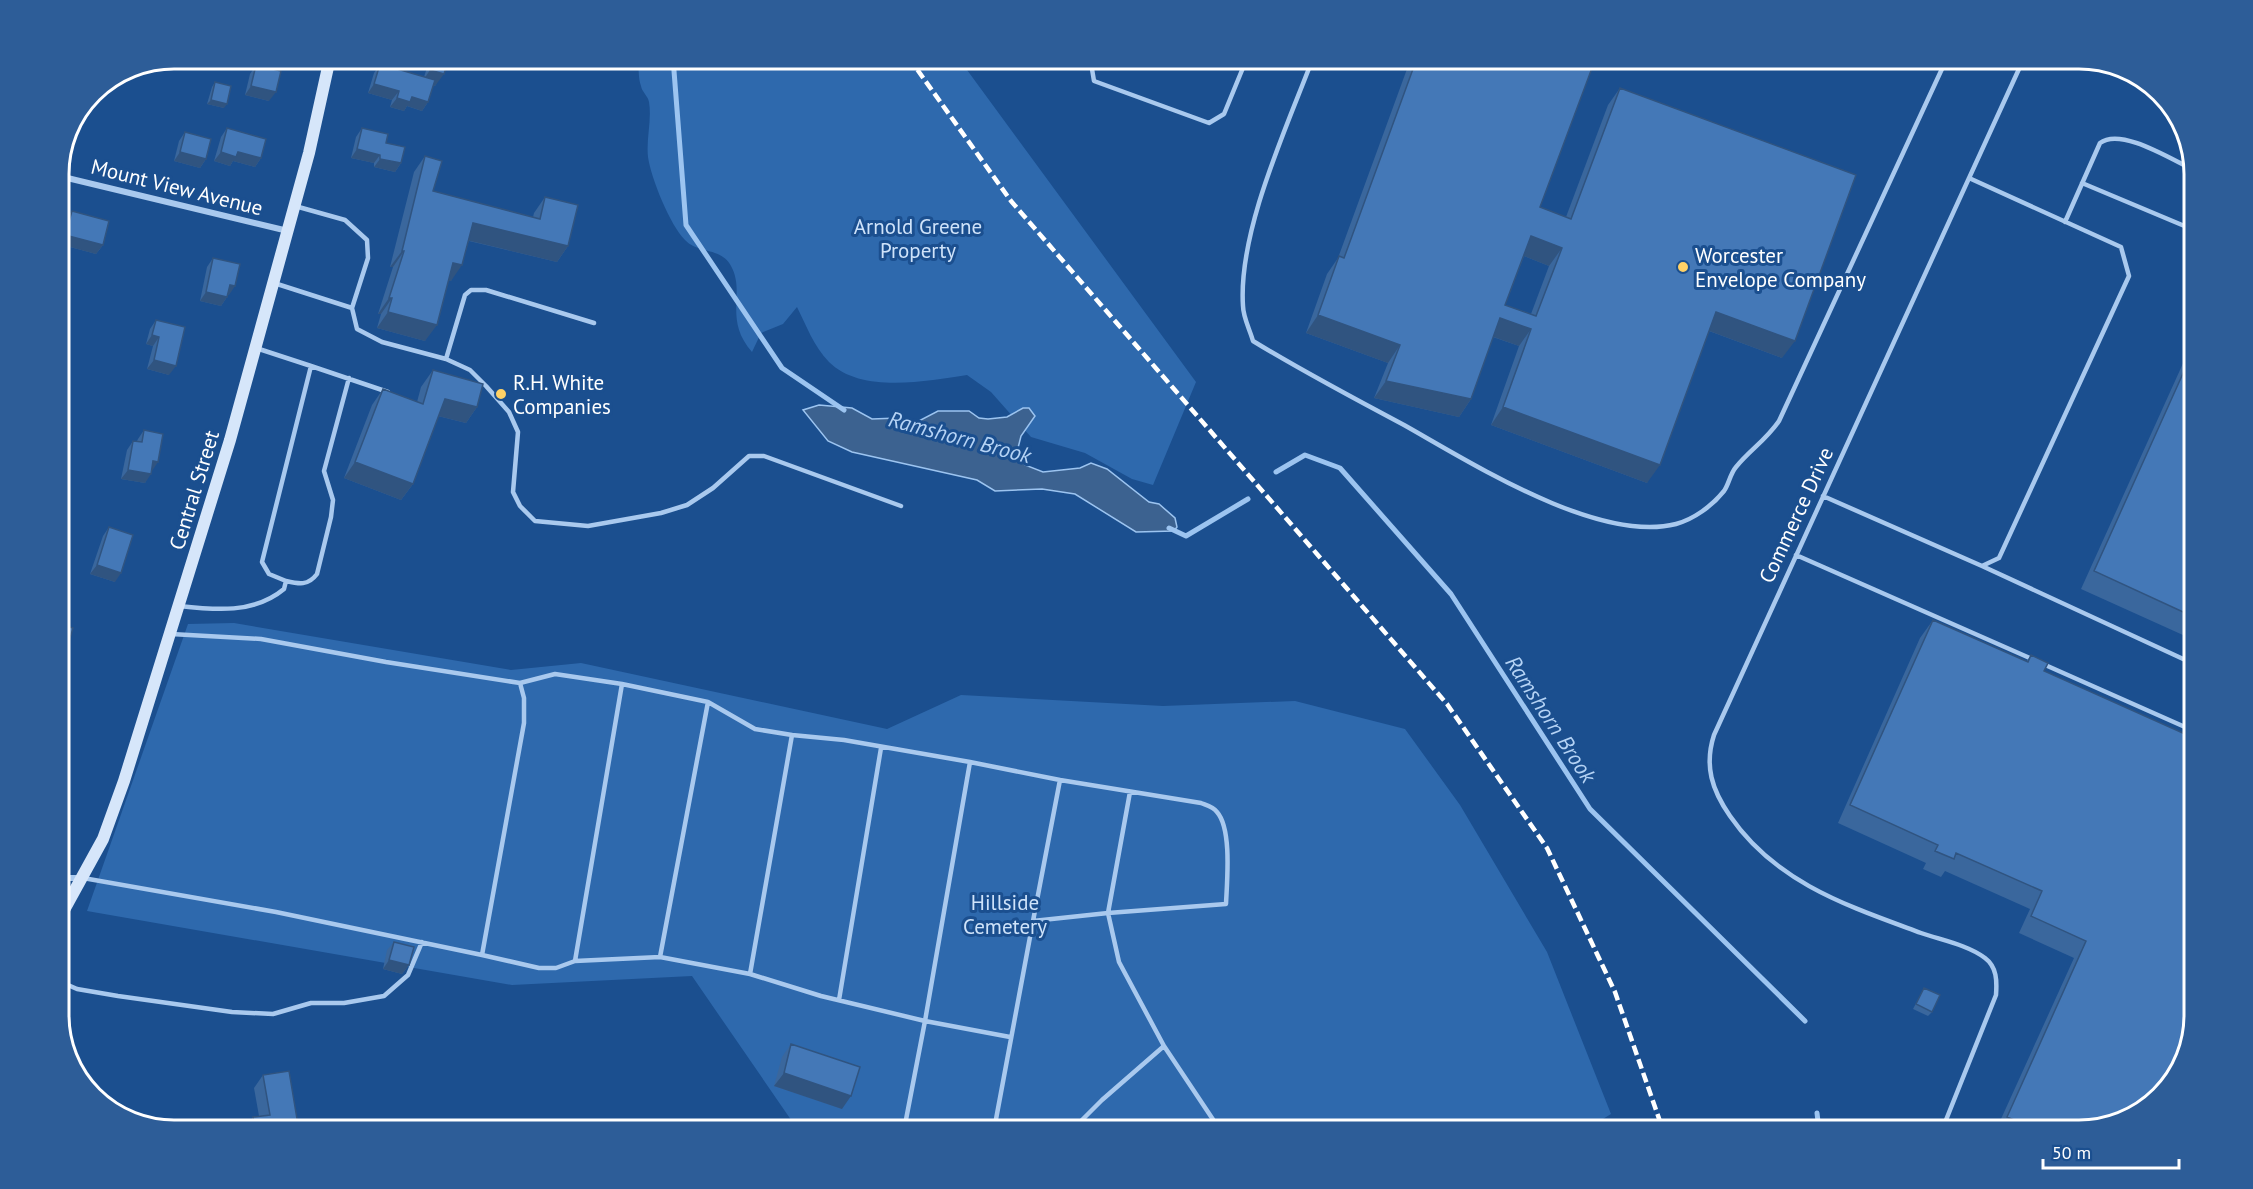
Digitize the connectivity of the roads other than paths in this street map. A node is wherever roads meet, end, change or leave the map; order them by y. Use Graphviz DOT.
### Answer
graph roads {
  1 [pos="327,69"];
  2 [pos="1092,69"];
  3 [pos="1242,69"];
  4 [pos="1309,69"];
  5 [pos="1942,69"];
  6 [pos="2019,69"];
  7 [pos="2184,165"];
  8 [pos="69,178"];
  9 [pos="1969,178"];
  10 [pos="2082,183"];
  11 [pos="295,206"];
  12 [pos="2065,222"];
  13 [pos="2184,226"];
  14 [pos="288,231"];
  15 [pos="273,282"];
  16 [pos="352,308"];
  17 [pos="594,323"];
  18 [pos="254,348"];
  19 [pos="446,358"];
  20 [pos="311,366"];
  21 [pos="349,378"];
  22 [pos="392,394"];
  23 [pos="1823,496"];
  24 [pos="901,506"];
  25 [pos="1796,555"];
  26 [pos="1982,566"];
  27 [pos="286,581"];
  28 [pos="179,606"];
  29 [pos="170,634"];
  30 [pos="2184,659"];
  31 [pos="520,683"];
  32 [pos="622,684"];
  33 [pos="708,702"];
  34 [pos="2184,727"];
  35 [pos="792,735"];
  36 [pos="881,748"];
  37 [pos="970,762"];
  38 [pos="1060,780"];
  39 [pos="1130,792"];
  40 [pos="69,878"];
  41 [pos="83,878"];
  42 [pos="69,902"];
  43 [pos="1108,913"];
  44 [pos="1033,921"];
  45 [pos="422,942"];
  46 [pos="482,955"];
  47 [pos="660,957"];
  48 [pos="575,961"];
  49 [pos="750,974"];
  50 [pos="69,985"];
  51 [pos="839,1000"];
  52 [pos="925,1021"];
  53 [pos="1010,1037"];
  54 [pos="1164,1046"];
  55 [pos="906,1120"];
  56 [pos="996,1120"];
  57 [pos="1082,1120"];
  58 [pos="1213,1120"];
  59 [pos="1946,1120"];
  1 -- 11 [label="street, Central Street"];
  2 -- 3 [label="lane"];
  4 -- 5 [label="lane"];
  6 -- 9 [label="lane, Commerce Drive"];
  7 -- 10 [label="lane"];
  8 -- 14 [label="street, Mount View Avenue"];
  9 -- 12 [label="lane"];
  9 -- 23 [label="lane, Commerce Drive"];
  10 -- 12 [label="lane"];
  10 -- 13 [label="lane"];
  11 -- 14 [label="street, Central Street"];
  11 -- 16 [label="lane"];
  12 -- 26 [label="lane"];
  14 -- 15 [label="street, Central Street"];
  15 -- 16 [label="lane"];
  15 -- 18 [label="street, Central Street"];
  16 -- 19 [label="lane"];
  17 -- 19 [label="lane"];
  18 -- 20 [label="lane"];
  18 -- 28 [label="street, Central Street"];
  19 -- 24 [label="lane"];
  20 -- 21 [label="lane"];
  20 -- 27 [label="lane"];
  21 -- 22 [label="lane"];
  21 -- 27 [label="lane"];
  23 -- 25 [label="lane, Commerce Drive"];
  23 -- 26 [label="lane"];
  25 -- 34 [label="lane"];
  25 -- 59 [label="lane, Commerce Drive"];
  26 -- 30 [label="lane"];
  27 -- 28 [label="lane"];
  28 -- 29 [label="street, Central Street"];
  29 -- 31 [label="lane"];
  29 -- 41 [label="street, Central Street"];
  31 -- 32 [label="lane"];
  31 -- 46 [label="lane"];
  32 -- 33 [label="lane"];
  32 -- 48 [label="lane"];
  33 -- 35 [label="lane"];
  33 -- 47 [label="lane"];
  35 -- 36 [label="lane"];
  35 -- 49 [label="lane"];
  36 -- 37 [label="lane"];
  36 -- 51 [label="lane"];
  37 -- 38 [label="lane"];
  37 -- 52 [label="lane"];
  38 -- 39 [label="lane"];
  38 -- 44 [label="lane"];
  39 -- 43 [label="lane"];
  39 -- 43 [label="lane"];
  40 -- 41 [label="street"];
  41 -- 42 [label="street, Central Street"];
  41 -- 45 [label="lane"];
  43 -- 44 [label="lane"];
  43 -- 54 [label="lane"];
  44 -- 53 [label="lane"];
  45 -- 46 [label="lane"];
  45 -- 50 [label="lane"];
  46 -- 48 [label="lane"];
  47 -- 48 [label="lane"];
  47 -- 49 [label="lane"];
  49 -- 51 [label="lane"];
  51 -- 52 [label="lane"];
  52 -- 53 [label="lane"];
  52 -- 55 [label="lane"];
  53 -- 56 [label="lane"];
  54 -- 57 [label="lane"];
  54 -- 58 [label="lane"];
}
